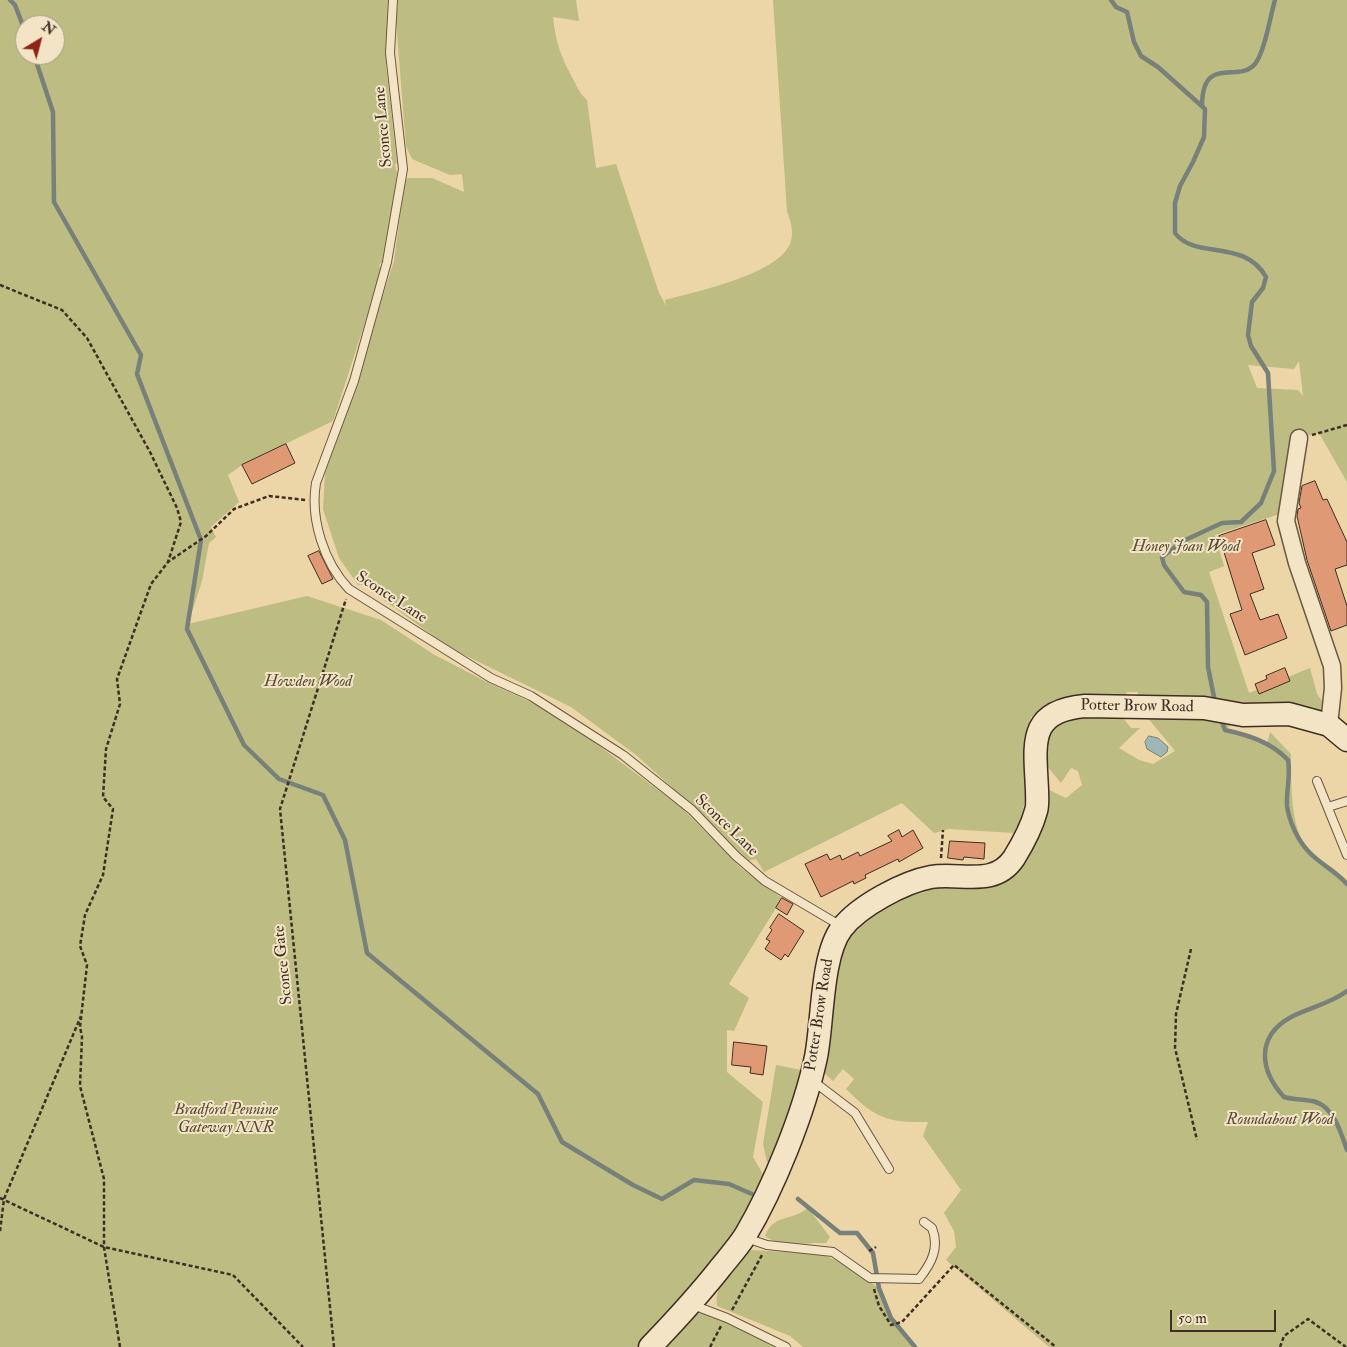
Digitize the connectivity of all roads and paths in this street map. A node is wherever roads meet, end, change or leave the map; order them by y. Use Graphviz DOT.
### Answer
graph roads {
  1 [pos="393,0"];
  2 [pos="0,285"];
  3 [pos="1347,426"];
  4 [pos="1298,438"];
  5 [pos="313,501"];
  6 [pos="168,562"];
  7 [pos="349,589"];
  8 [pos="1329,725"];
  9 [pos="1347,740"];
  10 [pos="1317,781"];
  11 [pos="1347,801"];
  12 [pos="1328,808"];
  13 [pos="943,830"];
  14 [pos="1344,840"];
  15 [pos="1347,856"];
  16 [pos="938,877"];
  17 [pos="842,928"];
  18 [pos="1191,949"];
  19 [pos="83,1009"];
  20 [pos="810,1079"];
  21 [pos="1197,1140"];
  22 [pos="890,1169"];
  23 [pos="0,1198"];
  24 [pos="4,1199"];
  25 [pos="924,1222"];
  26 [pos="0,1231"];
  27 [pos="744,1237"];
  28 [pos="767,1245"];
  29 [pos="104,1247"];
  30 [pos="876,1247"];
  31 [pos="869,1251"];
  32 [pos="873,1278"];
  33 [pos="692,1304"];
  34 [pos="728,1318"];
  35 [pos="120,1347"];
  36 [pos="304,1347"];
  37 [pos="334,1347"];
  38 [pos="650,1347"];
  39 [pos="710,1347"];
  40 [pos="786,1347"];
  41 [pos="1056,1347"];
  42 [pos="1280,1347"];
  43 [pos="1346,1347"];
  1 -- 5 [label="lane, Sconce Lane"];
  2 -- 6 [label="path"];
  3 -- 4 [label="path"];
  4 -- 8 [label="street"];
  5 -- 6 [label="path"];
  5 -- 7 [label="lane, Sconce Lane"];
  6 -- 19 [label="path"];
  7 -- 17 [label="lane, Sconce Lane"];
  7 -- 37 [label="path, Sconce Gate"];
  8 -- 9 [label="street"];
  8 -- 16 [label="street, Potter Brow Road"];
  10 -- 12 [label="lane"];
  11 -- 12 [label="lane"];
  12 -- 14 [label="lane"];
  13 -- 16 [label="path"];
  14 -- 15 [label="lane"];
  16 -- 17 [label="street, Potter Brow Road"];
  17 -- 20 [label="street, Potter Brow Road"];
  18 -- 21 [label="path"];
  19 -- 24 [label="path"];
  19 -- 29 [label="path"];
  20 -- 22 [label="lane"];
  20 -- 27 [label="street, Potter Brow Road"];
  23 -- 24 [label="path"];
  24 -- 26 [label="path"];
  24 -- 29 [label="path"];
  25 -- 32 [label="lane"];
  27 -- 28 [label="lane"];
  27 -- 33 [label="street, Potter Brow Road"];
  28 -- 32 [label="lane"];
  28 -- 34 [label="path"];
  29 -- 35 [label="path"];
  29 -- 36 [label="path"];
  30 -- 31 [label="path"];
  32 -- 41 [label="path"];
  33 -- 34 [label="lane"];
  33 -- 38 [label="street, Potter Brow Road"];
  34 -- 39 [label="path"];
  34 -- 40 [label="lane"];
  42 -- 43 [label="path"];
}
